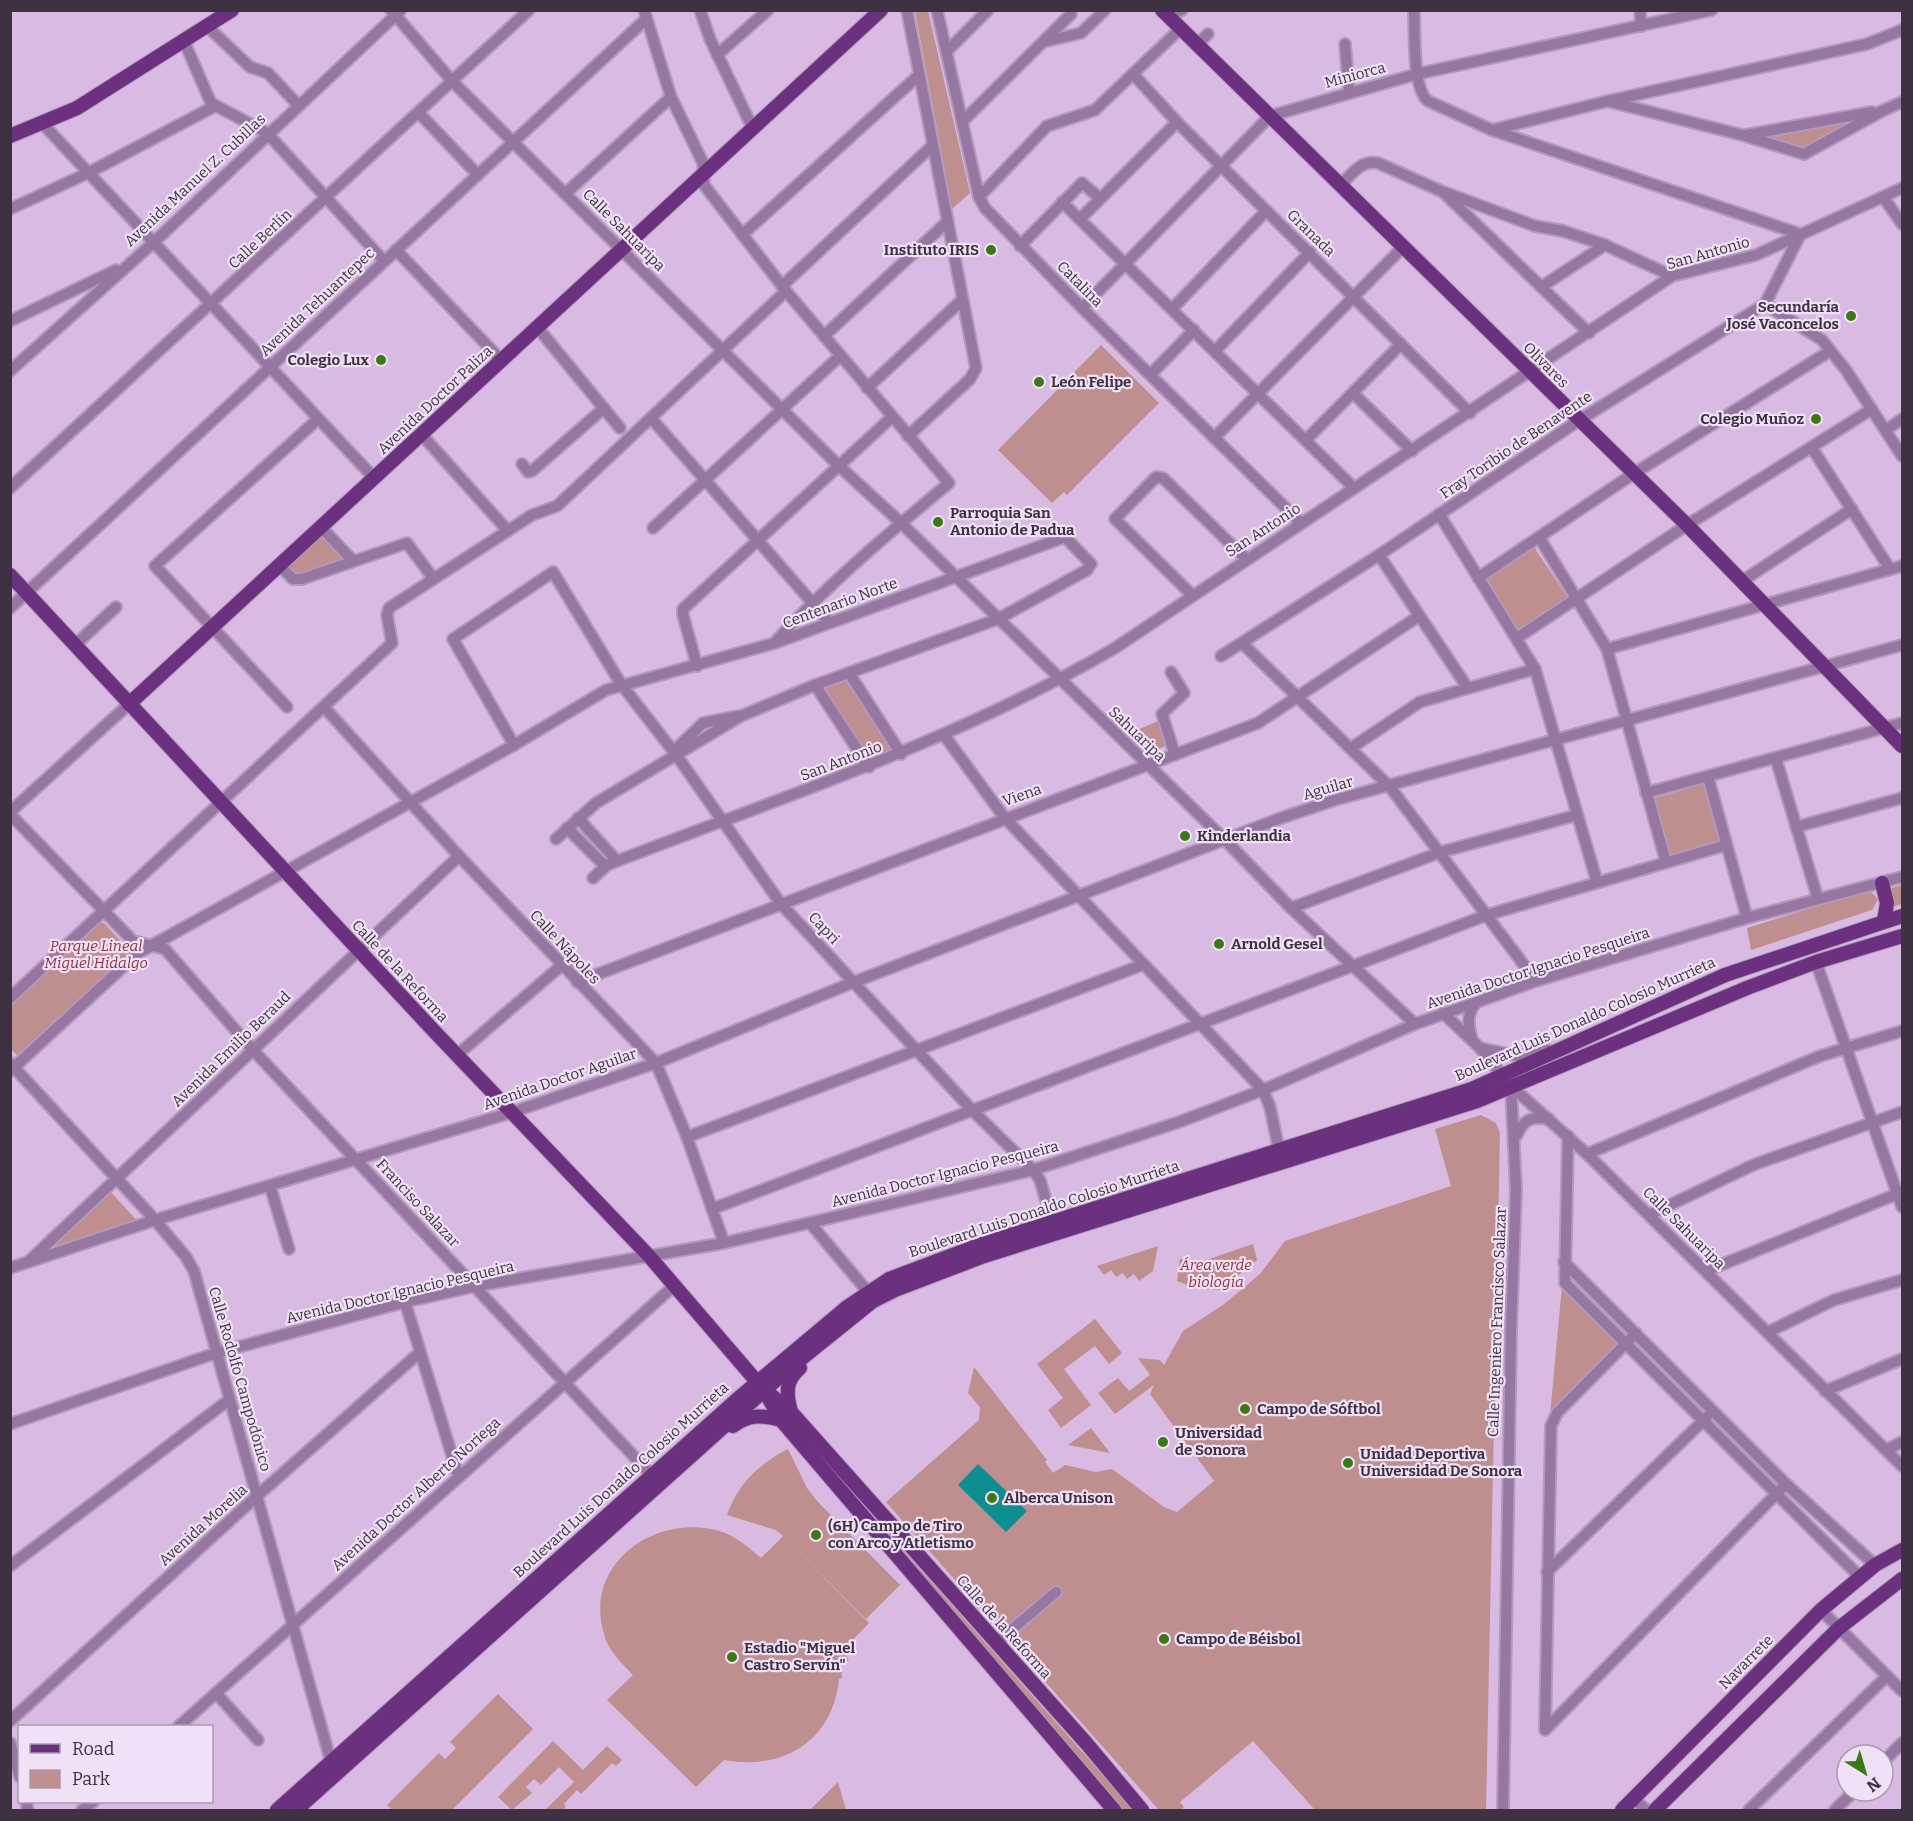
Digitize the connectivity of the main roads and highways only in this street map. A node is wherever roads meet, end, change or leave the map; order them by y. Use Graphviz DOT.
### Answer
graph roads {
  1 [pos="232,10"];
  2 [pos="880,10"];
  3 [pos="1165,13"];
  4 [pos="10,136"];
  5 [pos="10,575"];
  6 [pos="129,704"];
  7 [pos="1902,746"];
  8 [pos="1882,883"];
  9 [pos="1902,916"];
  10 [pos="1884,921"];
  11 [pos="1902,936"];
  12 [pos="1506,1081"];
  13 [pos="1281,1156"];
  14 [pos="1054,1227"];
  15 [pos="974,1246"];
  16 [pos="895,1290"];
  17 [pos="761,1386"];
  18 [pos="786,1416"];
  19 [pos="686,1461"];
  20 [pos="656,1480"];
  21 [pos="1902,1550"];
  22 [pos="1902,1579"];
  23 [pos="277,1810"];
  24 [pos="296,1810"];
  25 [pos="1114,1810"];
  26 [pos="1142,1810"];
  27 [pos="1622,1810"];
  28 [pos="1655,1810"];
  1 -- 4 [label="main road"];
  2 -- 6 [label="main road, Avenida Doctor Paliza"];
  3 -- 7 [label="main road, Olivares"];
  5 -- 6 [label="main road, Calle de la Reforma"];
  6 -- 17 [label="main road, Calle de la Reforma"];
  8 -- 10 [label="main road"];
  9 -- 10 [label="main road, Boulevard Luis Donaldo Colosio Murrieta"];
  10 -- 12 [label="main road, Boulevard Luis Donaldo Colosio Murrieta"];
  11 -- 12 [label="main road, Boulevard Luis Donaldo Colosio Murrieta"];
  12 -- 13 [label="main road, Boulevard Luis Donaldo Colosio Murrieta"];
  12 -- 13 [label="main road, Boulevard Luis Donaldo Colosio Murrieta"];
  13 -- 14 [label="main road, Boulevard Luis Donaldo Colosio Murrieta"];
  14 -- 15 [label="main road, Boulevard Luis Donaldo Colosio Murrieta"];
  14 -- 16 [label="main road, Boulevard Luis Donaldo Colosio Murrieta"];
  15 -- 16 [label="main road"];
  15 -- 17 [label="main road, Boulevard Luis Donaldo Colosio Murrieta"];
  16 -- 17 [label="main road, Boulevard Luis Donaldo Colosio Murrieta"];
  16 -- 18 [label="main road"];
  17 -- 18 [label="main road, Calle de la Reforma"];
  17 -- 19 [label="main road, Boulevard Luis Donaldo Colosio Murrieta"];
  17 -- 20 [label="main road, Boulevard Luis Donaldo Colosio Murrieta"];
  18 -- 19 [label="main road"];
  18 -- 25 [label="main road, Calle de la Reforma"];
  18 -- 26 [label="main road, Calle de la Reforma"];
  19 -- 20 [label="main road, Boulevard Luis Donaldo Colosio Murrieta"];
  20 -- 23 [label="main road, Boulevard Luis Donaldo Colosio Murrieta"];
  20 -- 24 [label="main road, Boulevard Luis Donaldo Colosio Murrieta"];
  21 -- 27 [label="main road, Navarrete"];
  22 -- 28 [label="main road"];
}
